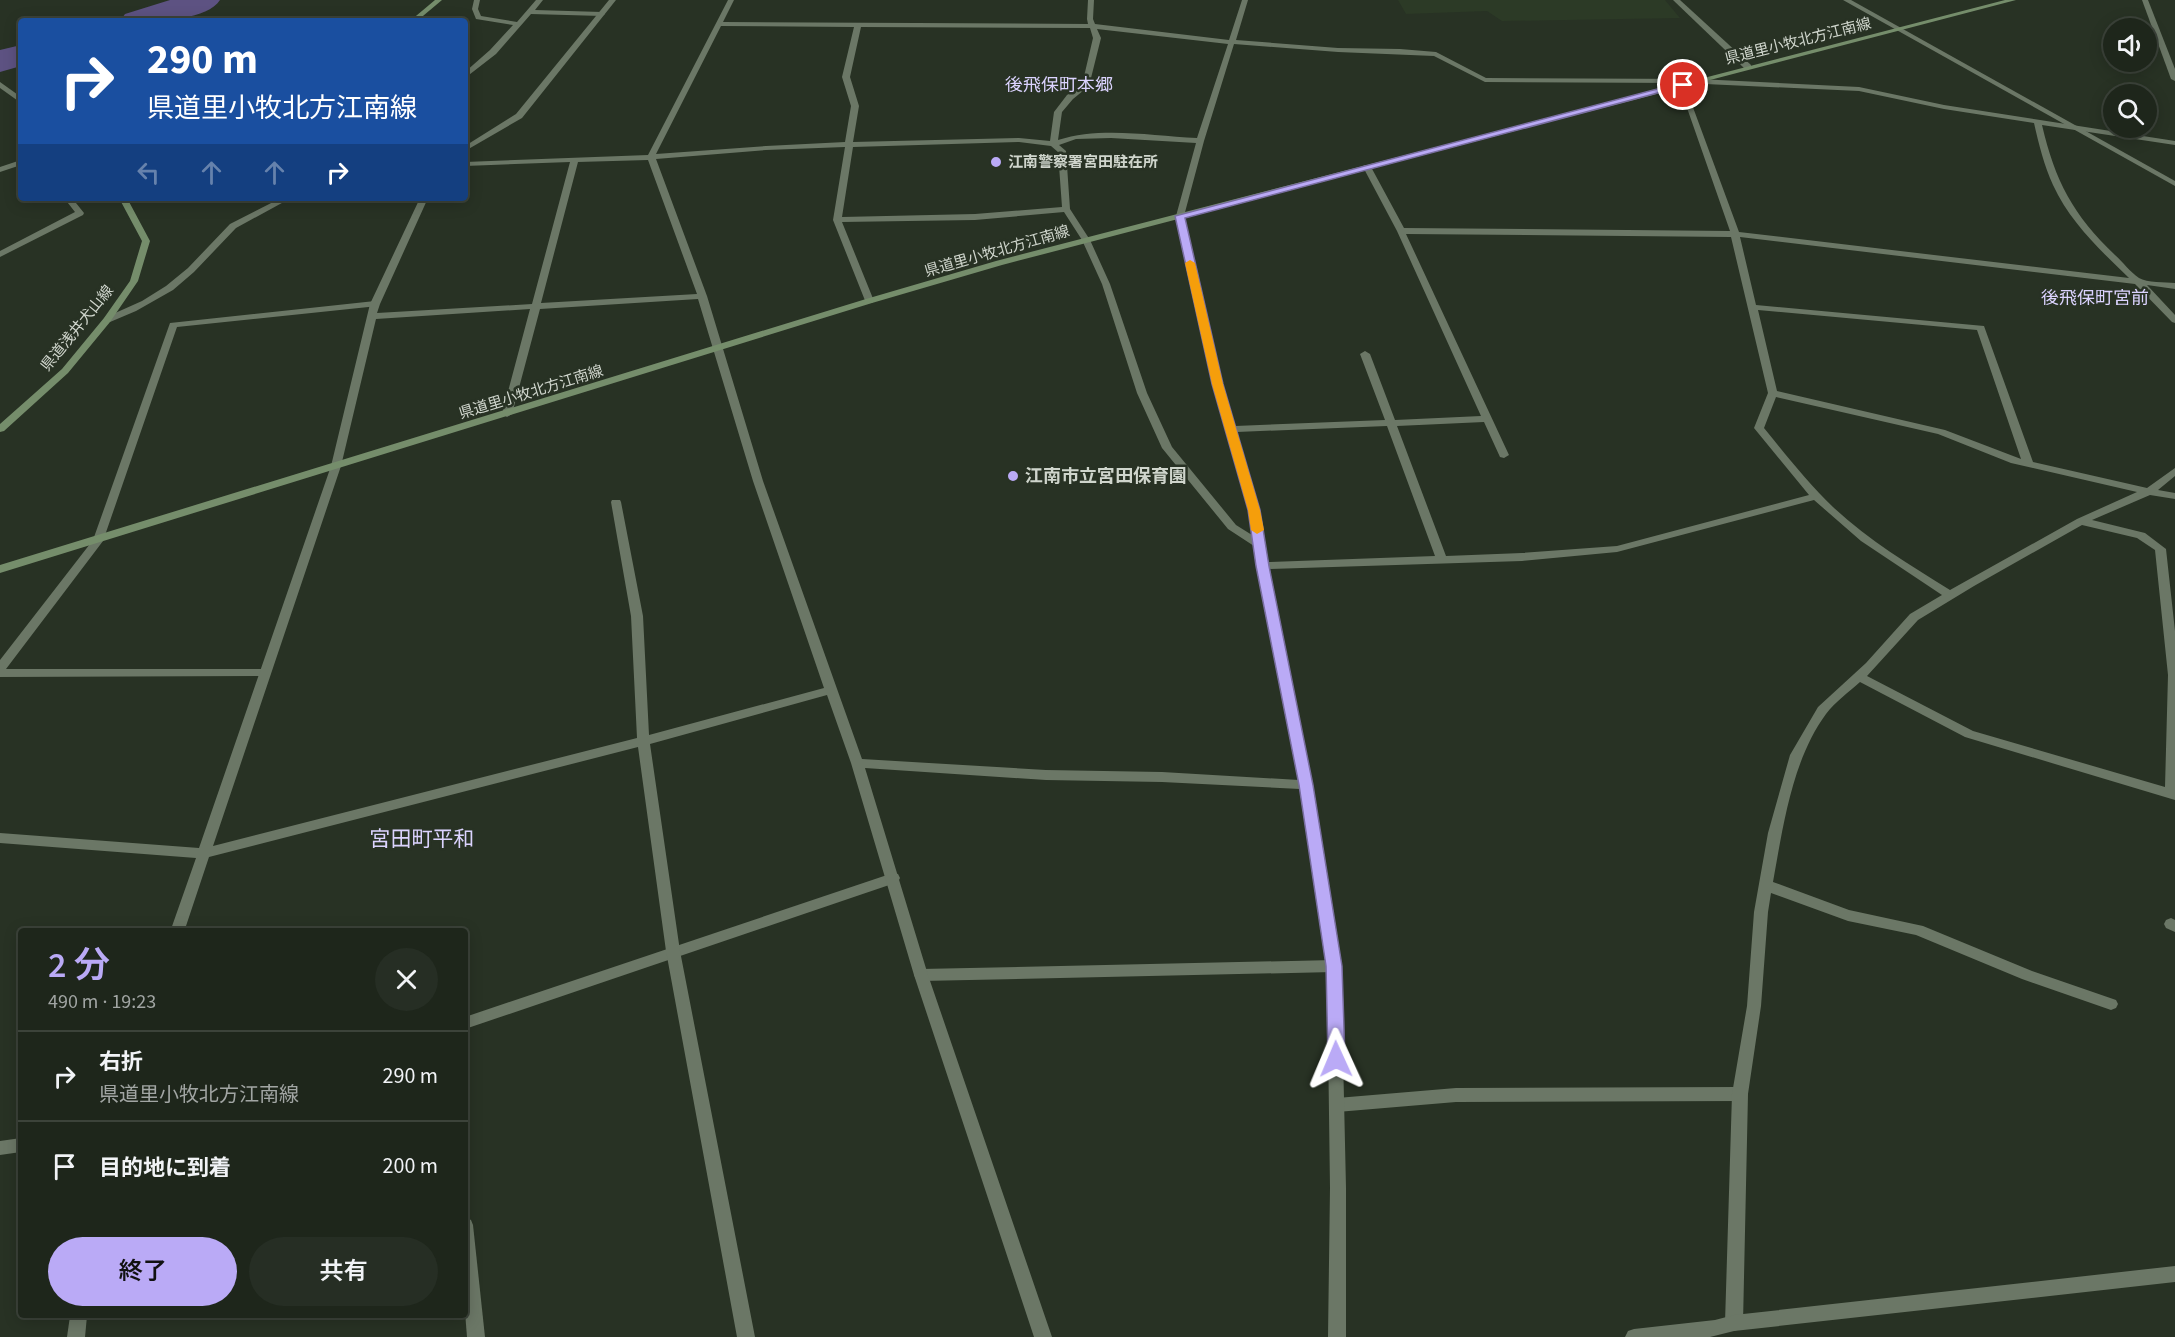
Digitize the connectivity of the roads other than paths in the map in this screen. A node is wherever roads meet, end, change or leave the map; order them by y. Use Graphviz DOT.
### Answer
graph roads {
  1 [pos="439,0"];
  2 [pos="477,0"];
  3 [pos="540,0"];
  4 [pos="613,0"];
  5 [pos="732,0"];
  6 [pos="1091,0"];
  7 [pos="1245,0"];
  8 [pos="1676,0"];
  9 [pos="1845,0"];
  10 [pos="2013,0"];
  11 [pos="2145,0"];
  12 [pos="531,12"];
  13 [pos="602,14"];
  14 [pos="417,18"];
  15 [pos="518,24"];
  16 [pos="719,24"];
  17 [pos="858,24"];
  18 [pos="1092,26"];
  19 [pos="1898,29"];
  20 [pos="1232,42"];
  21 [pos="1748,68"];
  22 [pos="468,73"];
  23 [pos="2175,79"];
  24 [pos="1698,81"];
  25 [pos="0,84"];
  26 [pos="1683,85"];
  27 [pos="18,99"];
  28 [pos="2038,123"];
  29 [pos="2077,128"];
  30 [pos="1200,141"];
  31 [pos="2175,143"];
  32 [pos="1053,144"];
  33 [pos="850,146"];
  34 [pos="468,147"];
  35 [pos="651,158"];
  36 [pos="575,160"];
  37 [pos="18,163"];
  38 [pos="468,164"];
  39 [pos="1367,167"];
  40 [pos="0,170"];
  41 [pos="2175,184"];
  42 [pos="70,201"];
  43 [pos="125,201"];
  44 [pos="281,201"];
  45 [pos="423,201"];
  46 [pos="1066,209"];
  47 [pos="1180,216"];
  48 [pos="837,220"];
  49 [pos="1401,231"];
  50 [pos="1735,234"];
  51 [pos="1086,240"];
  52 [pos="0,254"];
  53 [pos="2136,281"];
  54 [pos="2175,286"];
  55 [pos="702,296"];
  56 [pos="869,301"];
  57 [pos="375,304"];
  58 [pos="535,307"];
  59 [pos="1753,307"];
  60 [pos="373,316"];
  61 [pos="108,320"];
  62 [pos="2175,320"];
  63 [pos="717,348"];
  64 [pos="1365,354"];
  65 [pos="1773,393"];
  66 [pos="507,414"];
  67 [pos="1488,419"];
  68 [pos="1392,423"];
  69 [pos="0,429"];
  70 [pos="1230,429"];
  71 [pos="1504,455"];
  72 [pos="2028,464"];
  73 [pos="336,466"];
  74 [pos="2175,471"];
  75 [pos="2149,491"];
  76 [pos="1818,496"];
  77 [pos="2175,496"];
  78 [pos="616,502"];
  79 [pos="2081,521"];
  80 [pos="98,541"];
  81 [pos="1260,545"];
  82 [pos="1442,560"];
  83 [pos="1262,566"];
  84 [pos="0,569"];
  85 [pos="1950,595"];
  86 [pos="0,668"];
  87 [pos="0,673"];
  88 [pos="265,673"];
  89 [pos="1858,676"];
  90 [pos="2175,676"];
  91 [pos="831,690"];
  92 [pos="643,740"];
  93 [pos="857,763"];
  94 [pos="1306,785"];
  95 [pos="2173,795"];
  96 [pos="0,838"];
  97 [pos="204,853"];
  98 [pos="893,878"];
  99 [pos="1766,885"];
  100 [pos="178,928"];
  101 [pos="673,951"];
  102 [pos="1334,966"];
  103 [pos="921,975"];
  104 [pos="2111,1004"];
  105 [pos="468,1022"];
  106 [pos="1740,1094"];
  107 [pos="1337,1105"];
  108 [pos="18,1145"];
  109 [pos="0,1148"];
  110 [pos="468,1256"];
  111 [pos="2175,1274"];
  112 [pos="79,1318"];
  113 [pos="1734,1323"];
  114 [pos="1716,1332"];
  115 [pos="76,1337"];
  116 [pos="476,1337"];
  117 [pos="746,1337"];
  118 [pos="1043,1337"];
  119 [pos="1337,1337"];
  120 [pos="1634,1337"];
  1 -- 14 [label="main road"];
  2 -- 15 [label="street"];
  3 -- 12 [label="street"];
  4 -- 13 [label="street"];
  5 -- 16 [label="street"];
  6 -- 18 [label="street"];
  7 -- 20 [label="street"];
  8 -- 21 [label="street"];
  9 -- 19 [label="street"];
  10 -- 19 [label="main road, 県道里小牧北方江南線"];
  11 -- 23 [label="street"];
  12 -- 13 [label="street"];
  12 -- 15 [label="street"];
  13 -- 34 [label="street"];
  15 -- 22 [label="street"];
  16 -- 17 [label="street"];
  16 -- 35 [label="street"];
  17 -- 18 [label="street"];
  17 -- 33 [label="street"];
  18 -- 20 [label="street"];
  18 -- 32 [label="street"];
  19 -- 21 [label="main road, 県道里小牧北方江南線"];
  19 -- 29 [label="street"];
  20 -- 24 [label="street"];
  20 -- 30 [label="street"];
  21 -- 24 [label="main road, 県道里小牧北方江南線"];
  24 -- 26 [label="main road, 県道里小牧北方江南線"];
  24 -- 28 [label="street"];
  25 -- 27 [label="street"];
  26 -- 39 [label="main road, 県道里小牧北方江南線"];
  26 -- 50 [label="street"];
  28 -- 29 [label="street"];
  28 -- 53 [label="street"];
  29 -- 31 [label="street"];
  29 -- 41 [label="street"];
  30 -- 32 [label="street"];
  30 -- 47 [label="street"];
  32 -- 33 [label="street"];
  32 -- 46 [label="street"];
  33 -- 35 [label="street"];
  33 -- 48 [label="street"];
  35 -- 36 [label="street"];
  35 -- 55 [label="street"];
  36 -- 38 [label="street"];
  36 -- 58 [label="street"];
  37 -- 40 [label="street"];
  39 -- 47 [label="main road, 県道里小牧北方江南線"];
  39 -- 49 [label="street"];
  42 -- 52 [label="street"];
  43 -- 61 [label="main road, 県道浅井犬山線"];
  44 -- 61 [label="street"];
  45 -- 57 [label="street"];
  46 -- 48 [label="street"];
  46 -- 51 [label="street"];
  47 -- 51 [label="main road, 県道里小牧北方江南線"];
  47 -- 70 [label="street"];
  48 -- 56 [label="street"];
  49 -- 50 [label="street"];
  49 -- 67 [label="street"];
  50 -- 53 [label="street"];
  50 -- 59 [label="street"];
  51 -- 56 [label="main road, 県道里小牧北方江南線"];
  51 -- 81 [label="street"];
  53 -- 54 [label="street"];
  53 -- 62 [label="street"];
  55 -- 58 [label="street"];
  55 -- 63 [label="street"];
  56 -- 63 [label="main road, 県道里小牧北方江南線"];
  57 -- 60 [label="street"];
  57 -- 80 [label="street"];
  58 -- 60 [label="street"];
  58 -- 66 [label="street"];
  59 -- 65 [label="street"];
  59 -- 72 [label="street"];
  60 -- 73 [label="street"];
  61 -- 69 [label="main road, 県道浅井犬山線"];
  63 -- 66 [label="main road, 県道里小牧北方江南線"];
  63 -- 91 [label="street"];
  64 -- 68 [label="street"];
  65 -- 72 [label="street"];
  65 -- 76 [label="street"];
  66 -- 73 [label="main road, 県道里小牧北方江南線"];
  67 -- 68 [label="street"];
  67 -- 71 [label="street"];
  68 -- 70 [label="street"];
  68 -- 82 [label="street"];
  70 -- 81 [label="street"];
  72 -- 75 [label="street"];
  73 -- 80 [label="main road, 県道里小牧北方江南線"];
  73 -- 88 [label="street"];
  74 -- 75 [label="street"];
  75 -- 77 [label="street"];
  75 -- 79 [label="street"];
  76 -- 82 [label="street"];
  76 -- 85 [label="street"];
  78 -- 92 [label="street"];
  79 -- 85 [label="street"];
  79 -- 90 [label="street"];
  80 -- 84 [label="main road, 県道里小牧北方江南線"];
  80 -- 86 [label="street"];
  81 -- 83 [label="street"];
  82 -- 83 [label="street"];
  83 -- 94 [label="street"];
  85 -- 89 [label="street"];
  87 -- 88 [label="street"];
  88 -- 97 [label="street"];
  89 -- 95 [label="street"];
  89 -- 99 [label="street"];
  90 -- 95 [label="street"];
  91 -- 92 [label="street"];
  91 -- 93 [label="street"];
  92 -- 97 [label="street"];
  92 -- 101 [label="street"];
  93 -- 94 [label="street"];
  93 -- 98 [label="street"];
  94 -- 102 [label="street"];
  96 -- 97 [label="street"];
  97 -- 100 [label="street"];
  98 -- 101 [label="street"];
  98 -- 103 [label="street"];
  99 -- 104 [label="street"];
  99 -- 106 [label="street"];
  101 -- 105 [label="street"];
  101 -- 117 [label="street"];
  102 -- 103 [label="street"];
  102 -- 107 [label="street"];
  103 -- 118 [label="street"];
  106 -- 107 [label="street"];
  106 -- 113 [label="street"];
  107 -- 119 [label="street"];
  108 -- 109 [label="street"];
  110 -- 116 [label="street"];
  111 -- 113 [label="street"];
  112 -- 115 [label="street"];
  113 -- 114 [label="street"];
  114 -- 120 [label="street"];
}
